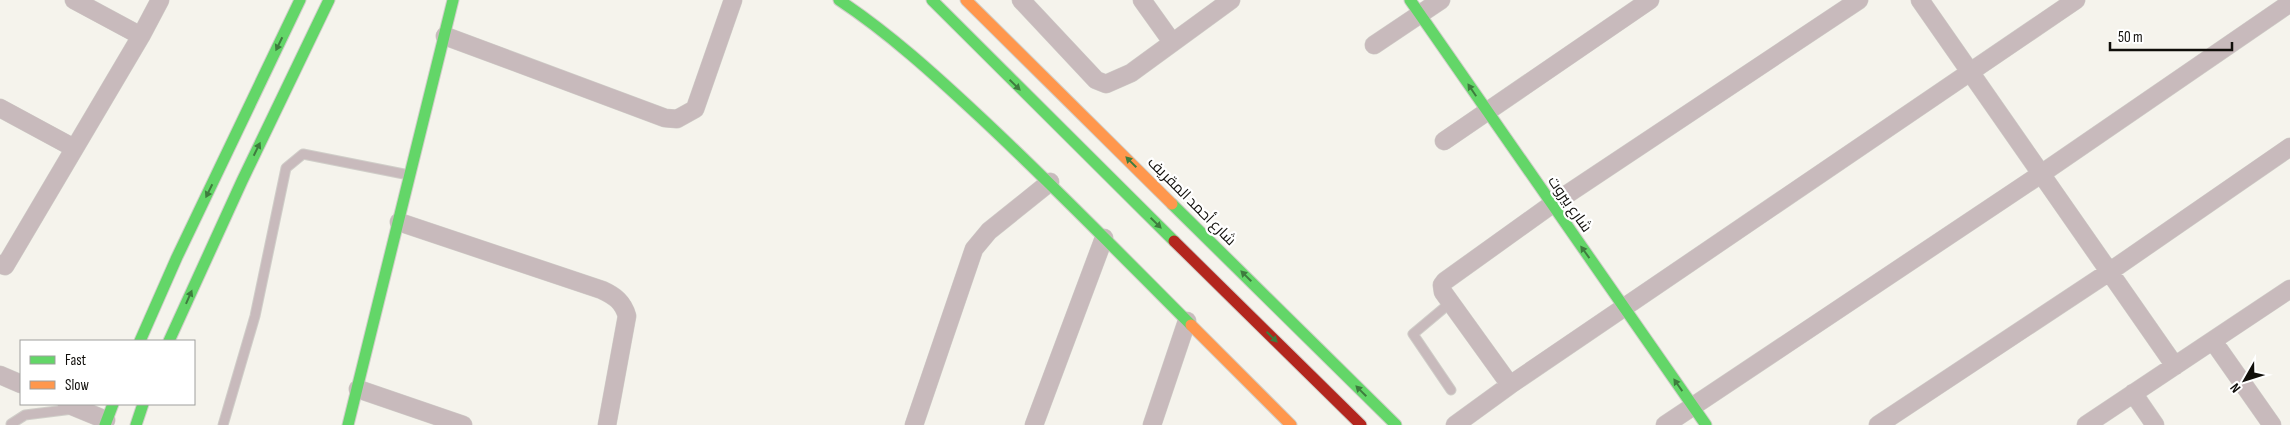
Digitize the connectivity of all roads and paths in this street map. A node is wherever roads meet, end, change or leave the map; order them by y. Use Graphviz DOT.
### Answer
graph roads {
  1 [pos="74,0"];
  2 [pos="160,0"];
  3 [pos="300,0"];
  4 [pos="329,0"];
  5 [pos="453,0"];
  6 [pos="732,0"];
  7 [pos="840,0"];
  8 [pos="932,0"];
  9 [pos="966,0"];
  10 [pos="974,0"];
  11 [pos="1021,0"];
  12 [pos="1142,0"];
  13 [pos="1231,0"];
  14 [pos="1410,0"];
  15 [pos="1442,0"];
  16 [pos="1650,0"];
  17 [pos="1859,0"];
  18 [pos="1920,0"];
  19 [pos="2076,0"];
  20 [pos="2290,3"];
  21 [pos="1420,14"];
  22 [pos="932,16"];
  23 [pos="141,36"];
  24 [pos="445,36"];
  25 [pos="1005,36"];
  26 [pos="1172,42"];
  27 [pos="1374,46"];
  28 [pos="990,60"];
  29 [pos="1971,72"];
  30 [pos="0,108"];
  31 [pos="1487,112"];
  32 [pos="1444,141"];
  33 [pos="2290,146"];
  34 [pos="74,148"];
  35 [pos="2041,174"];
  36 [pos="410,175"];
  37 [pos="1050,182"];
  38 [pos="1551,205"];
  39 [pos="399,222"];
  40 [pos="1104,238"];
  41 [pos="2,268"];
  42 [pos="2109,272"];
  43 [pos="2290,289"];
  44 [pos="1450,303"];
  45 [pos="1624,307"];
  46 [pos="1187,321"];
  47 [pos="140,340"];
  48 [pos="169,340"];
  49 [pos="2213,341"];
  50 [pos="2175,366"];
  51 [pos="0,375"];
  52 [pos="20,384"];
  53 [pos="1510,385"];
  54 [pos="358,389"];
  55 [pos="1451,390"];
  56 [pos="2133,394"];
  57 [pos="113,405"];
  58 [pos="143,405"];
  59 [pos="72,406"];
  60 [pos="1693,406"];
  61 [pos="1281,421"];
  62 [pos="106,423"];
  63 [pos="1460,423"];
  64 [pos="11,424"];
  65 [pos="136,425"];
  66 [pos="223,425"];
  67 [pos="348,425"];
  68 [pos="463,425"];
  69 [pos="607,425"];
  70 [pos="914,425"];
  71 [pos="1034,425"];
  72 [pos="1152,425"];
  73 [pos="1361,425"];
  74 [pos="1396,425"];
  75 [pos="1665,425"];
  76 [pos="1706,425"];
  77 [pos="1878,425"];
  78 [pos="2086,425"];
  79 [pos="2155,425"];
  80 [pos="2272,425"];
  1 -- 23 [label="street"];
  2 -- 23 [label="street"];
  3 -- 47 [label="main road, one-way"];
  48 -- 4 [label="main road, one-way"];
  5 -- 24 [label="main road"];
  6 -- 24 [label="street"];
  7 -- 37 [label="main road"];
  8 -- 28 [label="main road"];
  9 -- 25 [label="main road, شارع أحمد المقريف"];
  10 -- 25 [label="main road"];
  11 -- 26 [label="street"];
  12 -- 26 [label="street"];
  13 -- 26 [label="street"];
  14 -- 21 [label="main road, شارع بيروت"];
  15 -- 21 [label="street"];
  16 -- 31 [label="street"];
  17 -- 38 [label="street"];
  18 -- 29 [label="street"];
  19 -- 29 [label="street"];
  20 -- 35 [label="street"];
  21 -- 27 [label="street"];
  31 -- 21 [label="main road, شارع بيروت, one-way"];
  22 -- 28 [label="main road"];
  23 -- 34 [label="street"];
  24 -- 36 [label="main road"];
  74 -- 25 [label="main road, شارع أحمد المقريف, one-way"];
  28 -- 73 [label="main road, one-way"];
  29 -- 35 [label="street"];
  29 -- 45 [label="street"];
  30 -- 34 [label="street"];
  31 -- 32 [label="street"];
  31 -- 38 [label="main road, شارع بيروت"];
  33 -- 42 [label="street"];
  34 -- 41 [label="street"];
  35 -- 42 [label="street"];
  35 -- 60 [label="street"];
  36 -- 39 [label="main road"];
  36 -- 66 [label="lane"];
  37 -- 40 [label="main road"];
  37 -- 70 [label="street"];
  38 -- 44 [label="street"];
  45 -- 38 [label="main road, شارع بيروت, one-way"];
  39 -- 54 [label="main road"];
  39 -- 69 [label="street"];
  40 -- 46 [label="main road"];
  40 -- 71 [label="street"];
  42 -- 50 [label="street"];
  42 -- 77 [label="street"];
  43 -- 49 [label="street"];
  44 -- 53 [label="street"];
  44 -- 55 [label="lane"];
  45 -- 53 [label="street"];
  60 -- 45 [label="main road, شارع بيروت, one-way"];
  46 -- 61 [label="main road"];
  46 -- 72 [label="street"];
  49 -- 50 [label="street"];
  49 -- 80 [label="street"];
  50 -- 56 [label="street"];
  51 -- 52 [label="street"];
  53 -- 63 [label="street"];
  54 -- 67 [label="main road"];
  54 -- 68 [label="street"];
  56 -- 78 [label="street"];
  56 -- 79 [label="street"];
  57 -- 62 [label="main road"];
  58 -- 65 [label="main road"];
  59 -- 62 [label="street"];
  59 -- 64 [label="lane"];
  60 -- 75 [label="street"];
  60 -- 76 [label="main road, شارع بيروت"];
}
